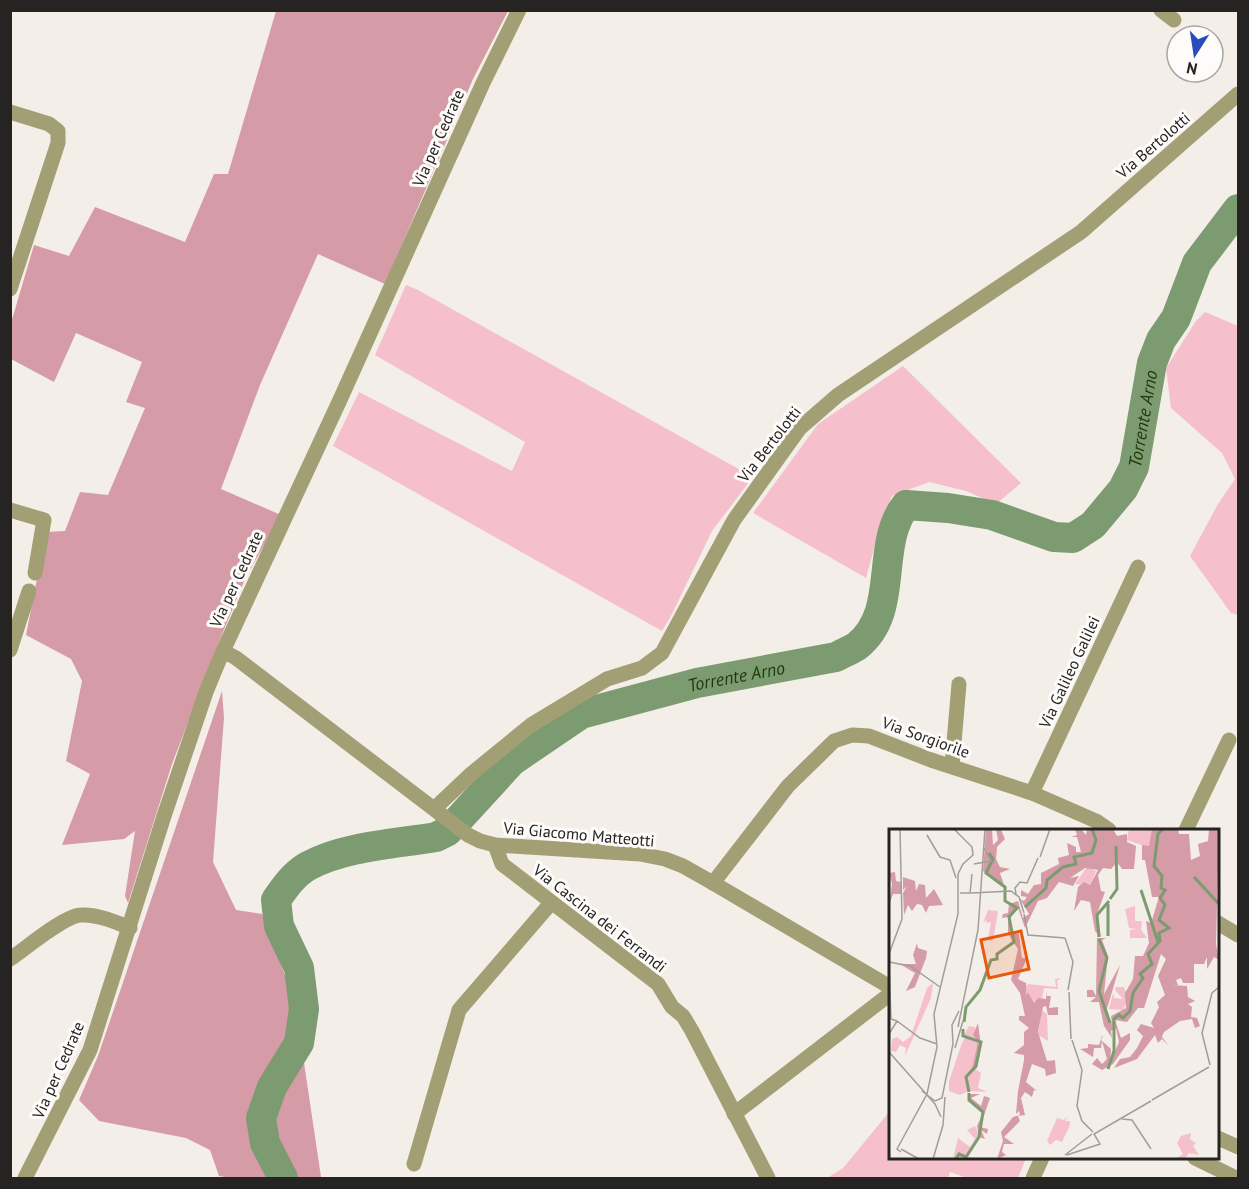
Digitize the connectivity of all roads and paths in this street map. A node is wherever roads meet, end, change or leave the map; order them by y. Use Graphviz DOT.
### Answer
graph roads {
  1 [pos="519,10"];
  2 [pos="1239,94"];
  3 [pos="10,112"];
  4 [pos="17,249"];
  5 [pos="10,289"];
  6 [pos="10,510"];
  7 [pos="1138,567"];
  8 [pos="35,573"];
  9 [pos="29,591"];
  10 [pos="10,650"];
  11 [pos="223,651"];
  12 [pos="959,684"];
  13 [pos="1229,740"];
  14 [pos="952,766"];
  15 [pos="1032,792"];
  16 [pos="439,812"];
  17 [pos="1106,829"];
  18 [pos="1187,829"];
  19 [pos="495,846"];
  20 [pos="713,883"];
  21 [pos="551,903"];
  22 [pos="1219,924"];
  23 [pos="130,928"];
  24 [pos="1239,935"];
  25 [pos="10,959"];
  26 [pos="889,986"];
  27 [pos="889,996"];
  28 [pos="734,1114"];
  29 [pos="1219,1138"];
  30 [pos="1239,1147"];
  31 [pos="1042,1159"];
  32 [pos="1197,1159"];
  33 [pos="414,1164"];
  34 [pos="25,1179"];
  35 [pos="768,1179"];
  36 [pos="1033,1179"];
  37 [pos="1236,1179"];
  1 -- 11 [label="street, Via per Cedrate"];
  2 -- 16 [label="street, Via Bertolotti"];
  3 -- 4 [label="street"];
  4 -- 5 [label="street"];
  6 -- 8 [label="street"];
  7 -- 15 [label="street, Via Galileo Galilei"];
  9 -- 10 [label="street"];
  11 -- 16 [label="street, Via Giacomo Matteotti"];
  11 -- 23 [label="street, Via per Cedrate"];
  12 -- 14 [label="street"];
  13 -- 18 [label="street"];
  14 -- 15 [label="street, Via Sorgiorile"];
  14 -- 20 [label="street, Via Sorgiorile"];
  15 -- 17 [label="street, Via Sorgiorile"];
  16 -- 19 [label="street, Via Giacomo Matteotti"];
  19 -- 20 [label="street, Via Giacomo Matteotti"];
  19 -- 21 [label="street, Via Cascina dei Ferrandi"];
  20 -- 26 [label="street, Via Giacomo Matteotti"];
  21 -- 28 [label="street, Via Cascina dei Ferrandi"];
  21 -- 33 [label="street"];
  22 -- 24 [label="street"];
  23 -- 25 [label="street"];
  23 -- 34 [label="street, Via per Cedrate"];
  27 -- 28 [label="street"];
  28 -- 35 [label="street, Via Cascina dei Ferrandi"];
  29 -- 30 [label="street"];
  31 -- 36 [label="street"];
  32 -- 37 [label="street"];
}
